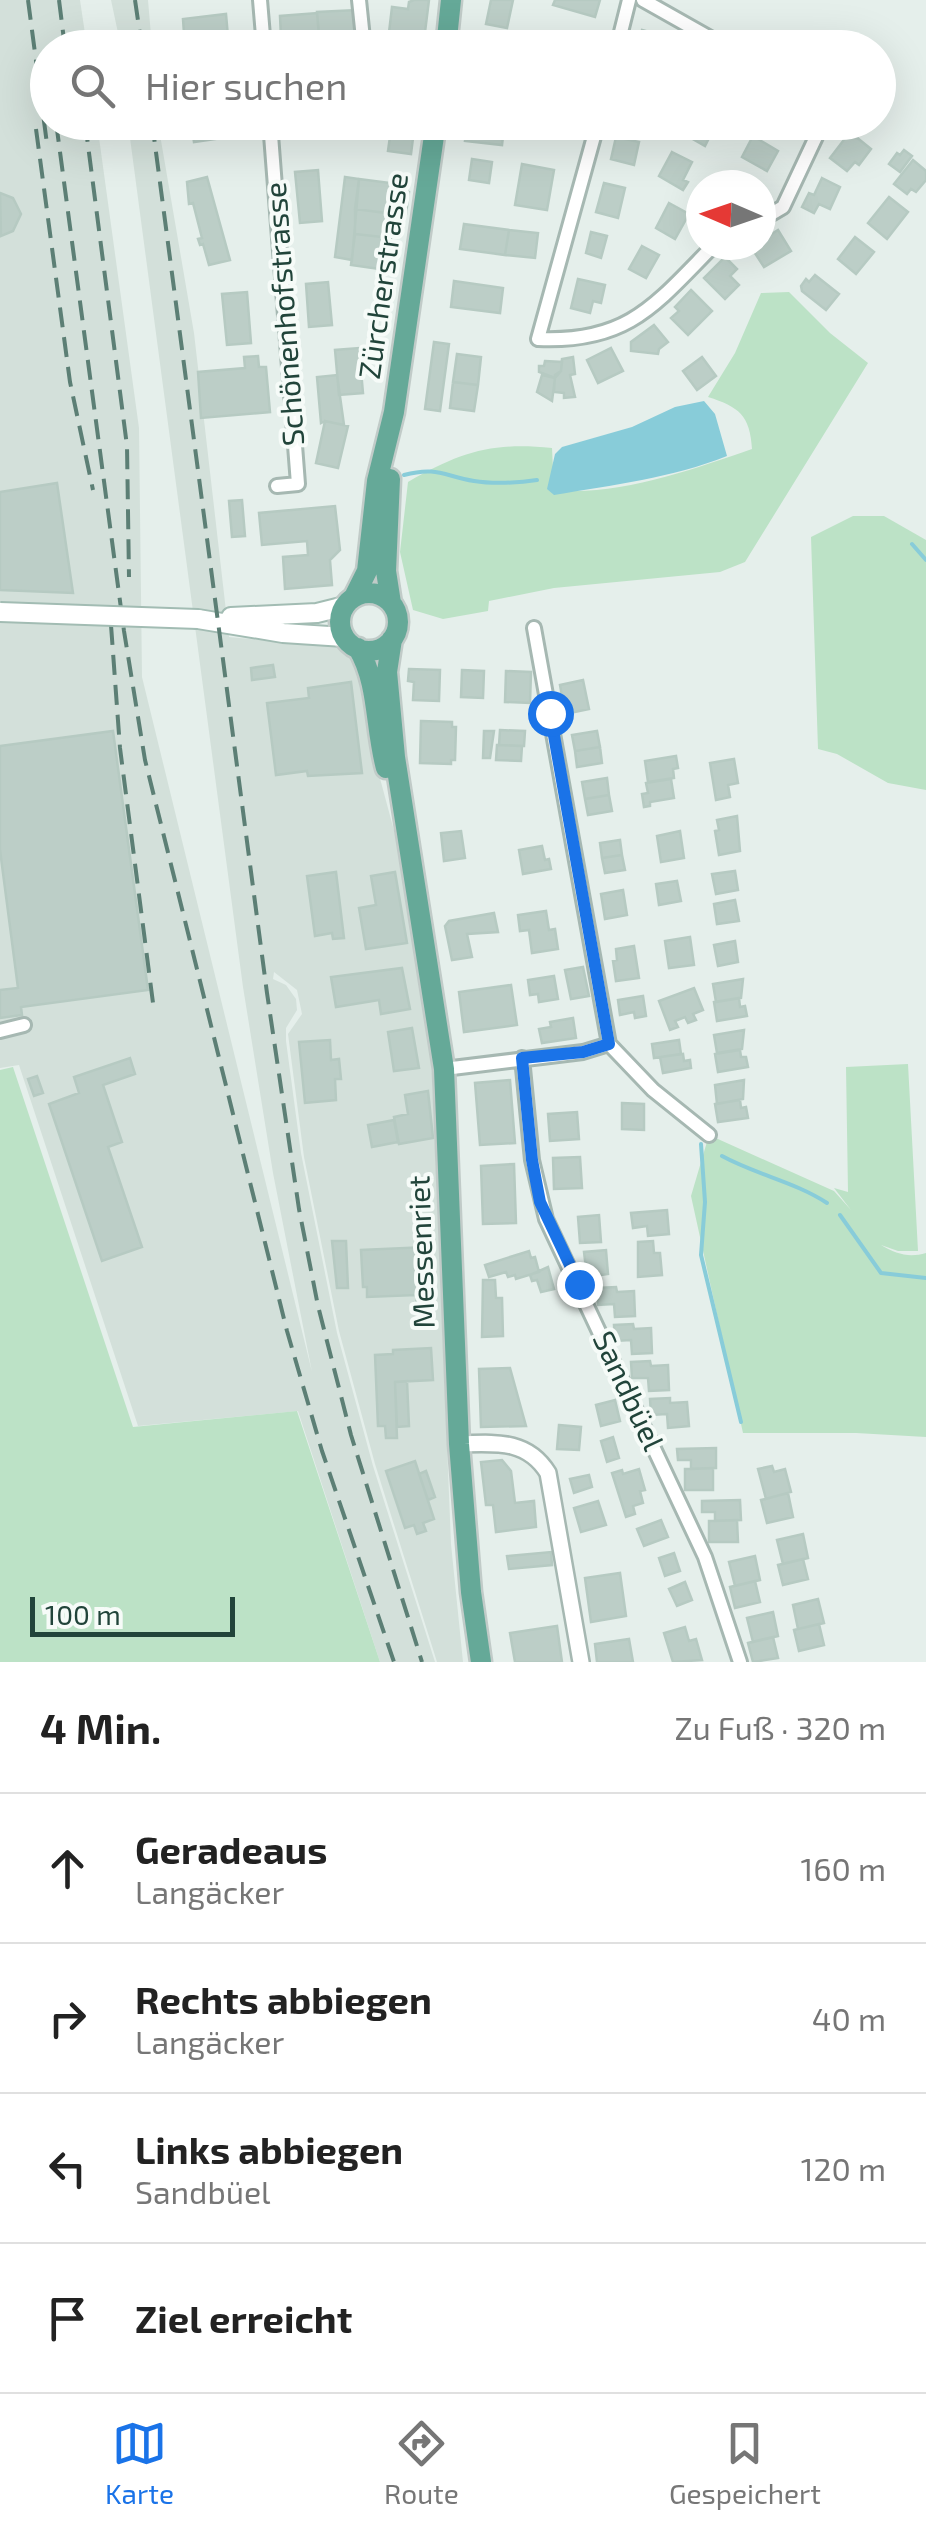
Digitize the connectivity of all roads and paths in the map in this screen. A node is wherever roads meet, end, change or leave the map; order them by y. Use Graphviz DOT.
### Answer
graph roads {
  1 [pos="260,0"];
  2 [pos="359,0"];
  3 [pos="451,0"];
  4 [pos="629,0"];
  5 [pos="643,0"];
  6 [pos="262,30"];
  7 [pos="362,30"];
  8 [pos="448,30"];
  9 [pos="622,30"];
  10 [pos="696,30"];
  11 [pos="271,140"];
  12 [pos="433,140"];
  13 [pos="593,140"];
  14 [pos="814,140"];
  15 [pos="776,210"];
  16 [pos="698,260"];
  17 [pos="390,437"];
  18 [pos="277,486"];
  19 [pos="349,601"];
  20 [pos="391,603"];
  21 [pos="0,612"];
  22 [pos="198,619"];
  23 [pos="534,628"];
  24 [pos="392,639"];
  25 [pos="351,643"];
  26 [pos="391,766"];
  27 [pos="24,1024"];
  28 [pos="0,1030"];
  29 [pos="609,1044"];
  30 [pos="522,1058"];
  31 [pos="444,1070"];
  32 [pos="708,1134"];
  33 [pos="459,1444"];
  34 [pos="481,1662"];
  35 [pos="582,1662"];
  36 [pos="740,1662"];
  1 -- 6 [label="street"];
  2 -- 7 [label="street"];
  3 -- 8 [label="main road"];
  4 -- 9 [label="street"];
  5 -- 10 [label="street"];
  11 -- 18 [label="street, Schönenhofstrasse"];
  12 -- 17 [label="main road, Zürcherstrasse"];
  13 -- 16 [label="street"];
  14 -- 15 [label="street"];
  17 -- 19 [label="main road, Zürcherstrasse"];
  17 -- 20 [label="main road, Zürcherstrasse"];
  19 -- 20 [label="main road"];
  19 -- 22 [label="main road"];
  19 -- 25 [label="main road, Messenriet"];
  20 -- 24 [label="main road, Messenriet"];
  21 -- 22 [label="main road, bridge"];
  22 -- 25 [label="main road"];
  23 -- 29 [label="street"];
  24 -- 25 [label="main road"];
  24 -- 26 [label="main road, Messenriet"];
  25 -- 26 [label="main road, Messenriet"];
  26 -- 31 [label="main road, Messenriet"];
  27 -- 28 [label="street"];
  29 -- 30 [label="street"];
  29 -- 32 [label="street"];
  30 -- 31 [label="street"];
  30 -- 36 [label="street, Sandbüel"];
  31 -- 33 [label="main road, Messenriet"];
  33 -- 34 [label="main road, Messenriet"];
  33 -- 35 [label="street"];
}
